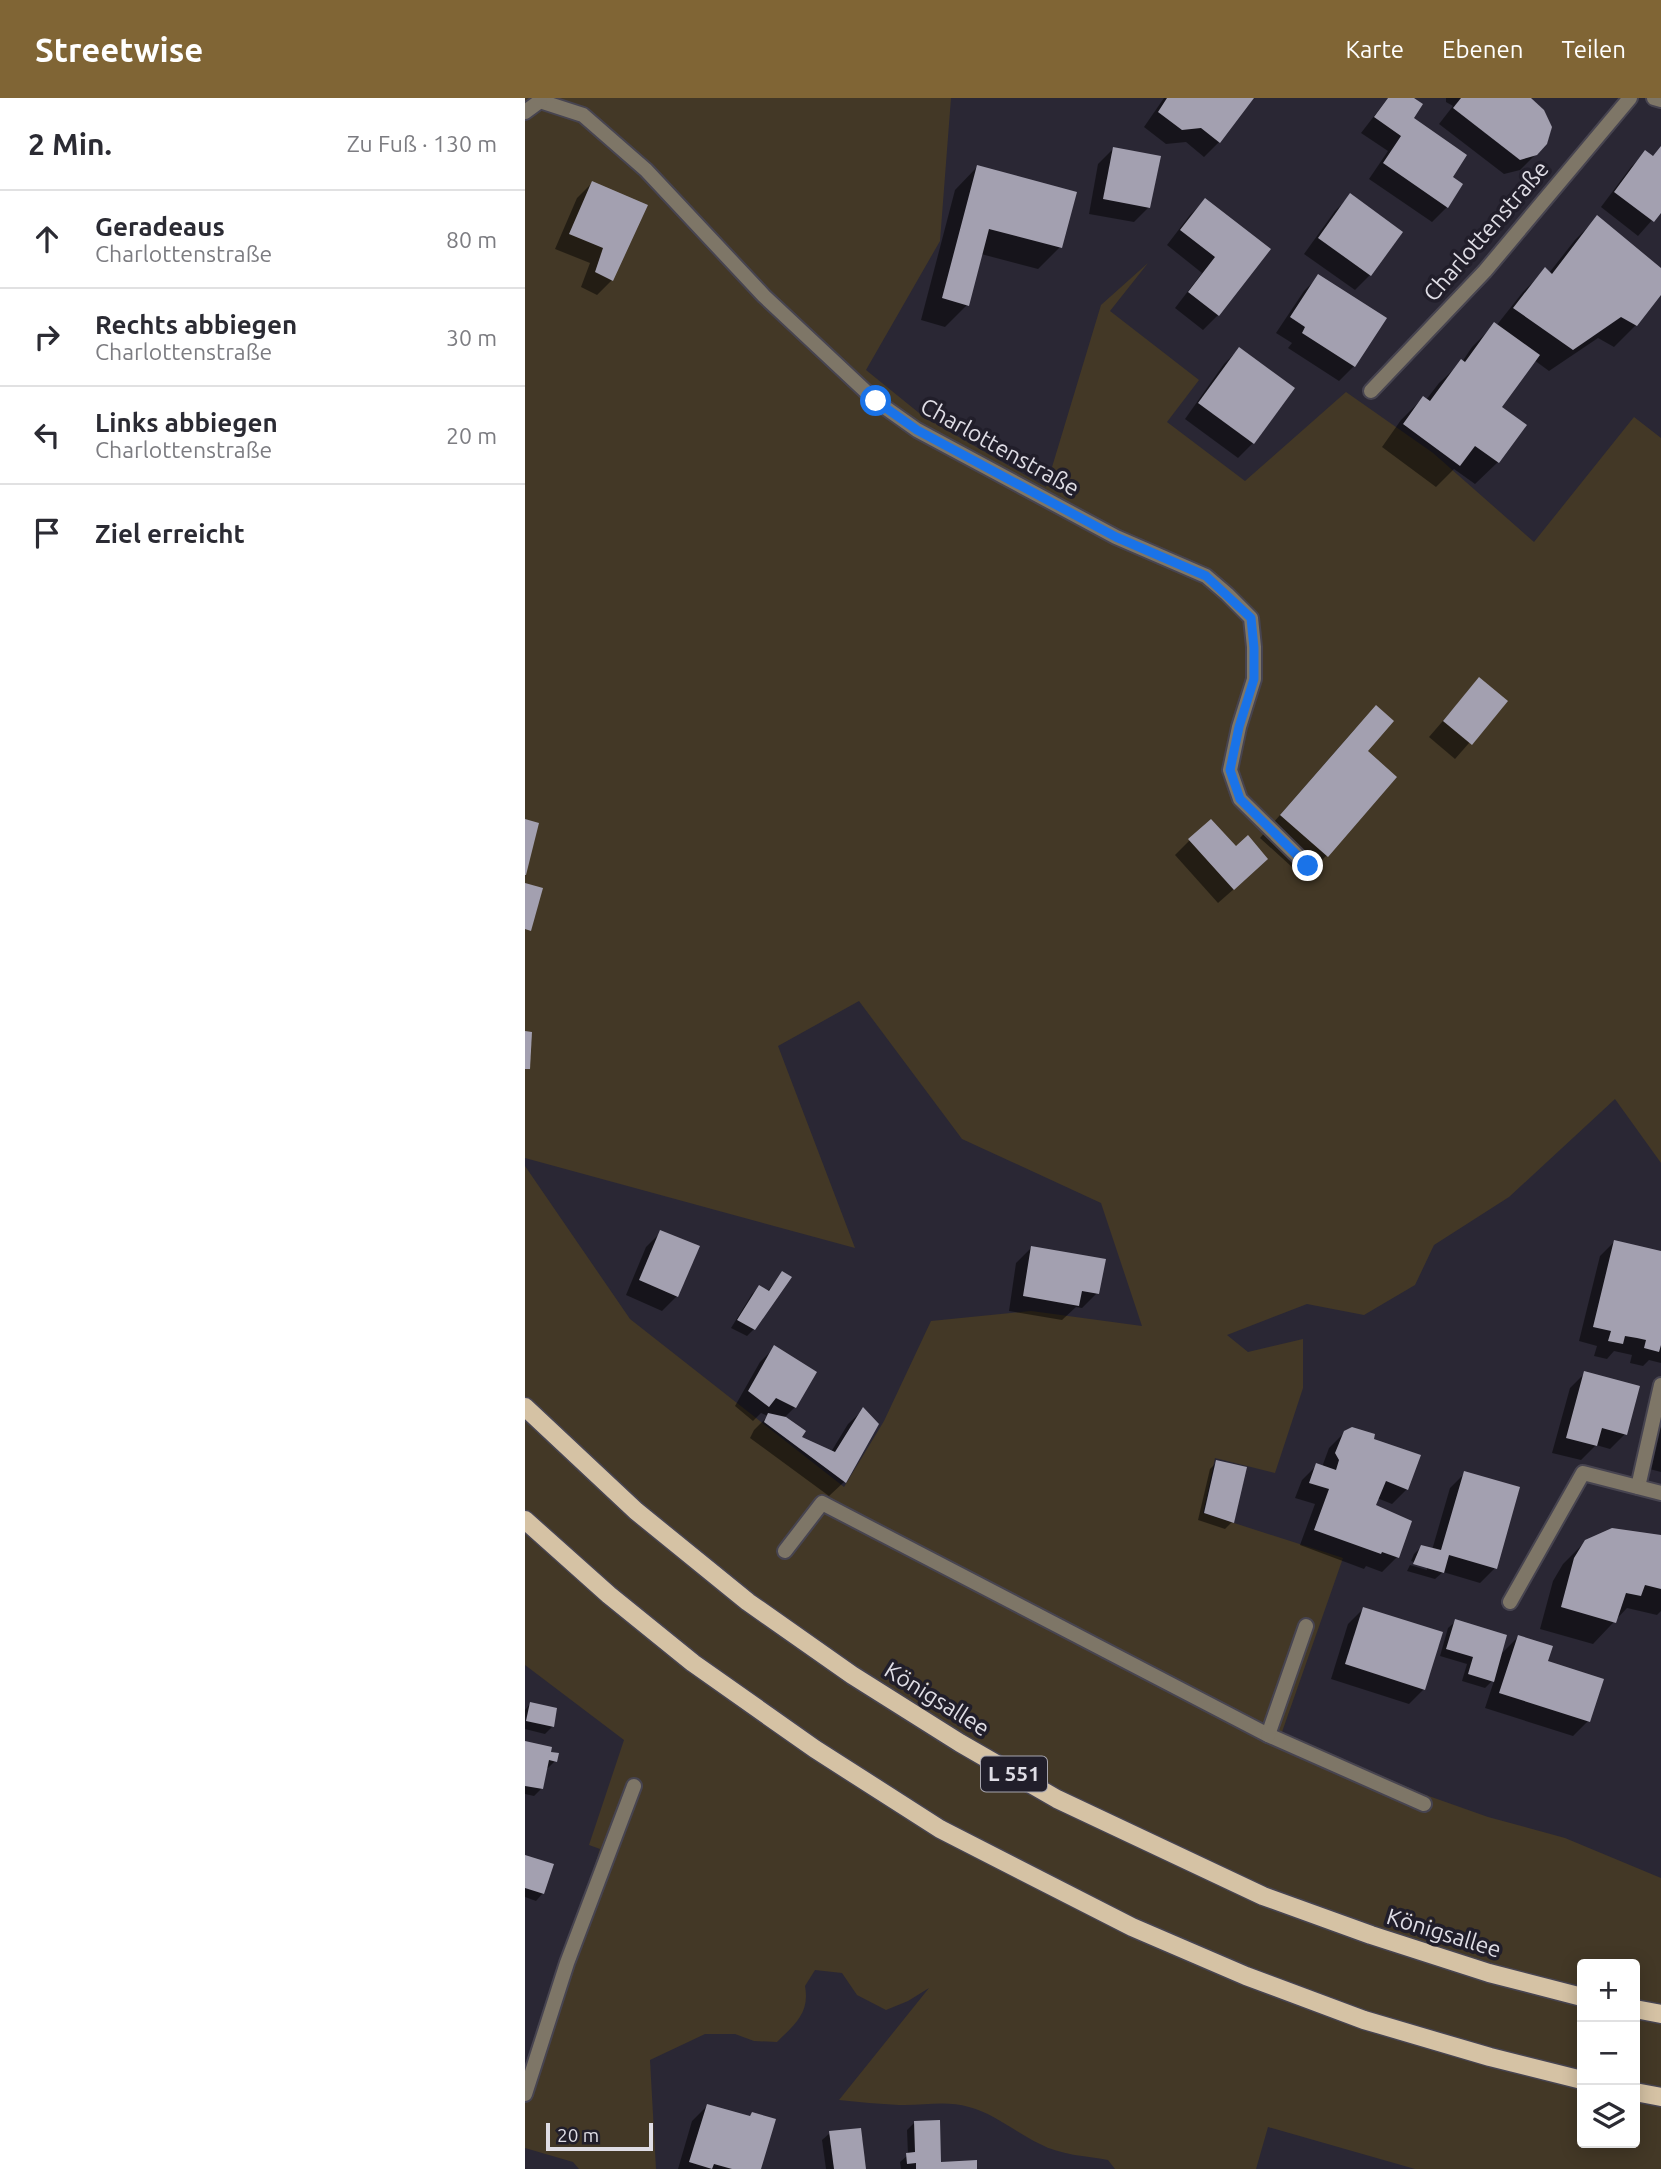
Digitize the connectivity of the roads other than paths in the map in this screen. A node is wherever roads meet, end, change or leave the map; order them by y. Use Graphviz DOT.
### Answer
graph roads {
  1 [pos="1630,98"];
  2 [pos="1654,98"];
  3 [pos="540,99"];
  4 [pos="1661,100"];
  5 [pos="525,112"];
  6 [pos="1371,391"];
  7 [pos="1308,866"];
  8 [pos="1661,1385"];
  9 [pos="525,1407"];
  10 [pos="1638,1487"];
  11 [pos="1661,1493"];
  12 [pos="525,1520"];
  13 [pos="785,1551"];
  14 [pos="1510,1602"];
  15 [pos="1306,1626"];
  16 [pos="1268,1735"];
  17 [pos="634,1786"];
  18 [pos="1424,1804"];
  19 [pos="1577,1996"];
  20 [pos="1640,2010"];
  21 [pos="1661,2014"];
  22 [pos="1577,2079"];
  23 [pos="1640,2093"];
  24 [pos="525,2094"];
  25 [pos="1661,2097"];
  1 -- 6 [label="street, Charlottenstraße"];
  2 -- 4 [label="street"];
  3 -- 5 [label="street, Charlottenstraße"];
  3 -- 7 [label="street, Charlottenstraße"];
  8 -- 10 [label="street"];
  9 -- 19 [label="main road, Königsallee / L 551"];
  10 -- 11 [label="street"];
  10 -- 14 [label="street"];
  12 -- 22 [label="main road"];
  13 -- 16 [label="street"];
  15 -- 16 [label="street"];
  16 -- 18 [label="street"];
  17 -- 24 [label="street"];
  20 -- 21 [label="main road"];
  23 -- 25 [label="main road"];
}
